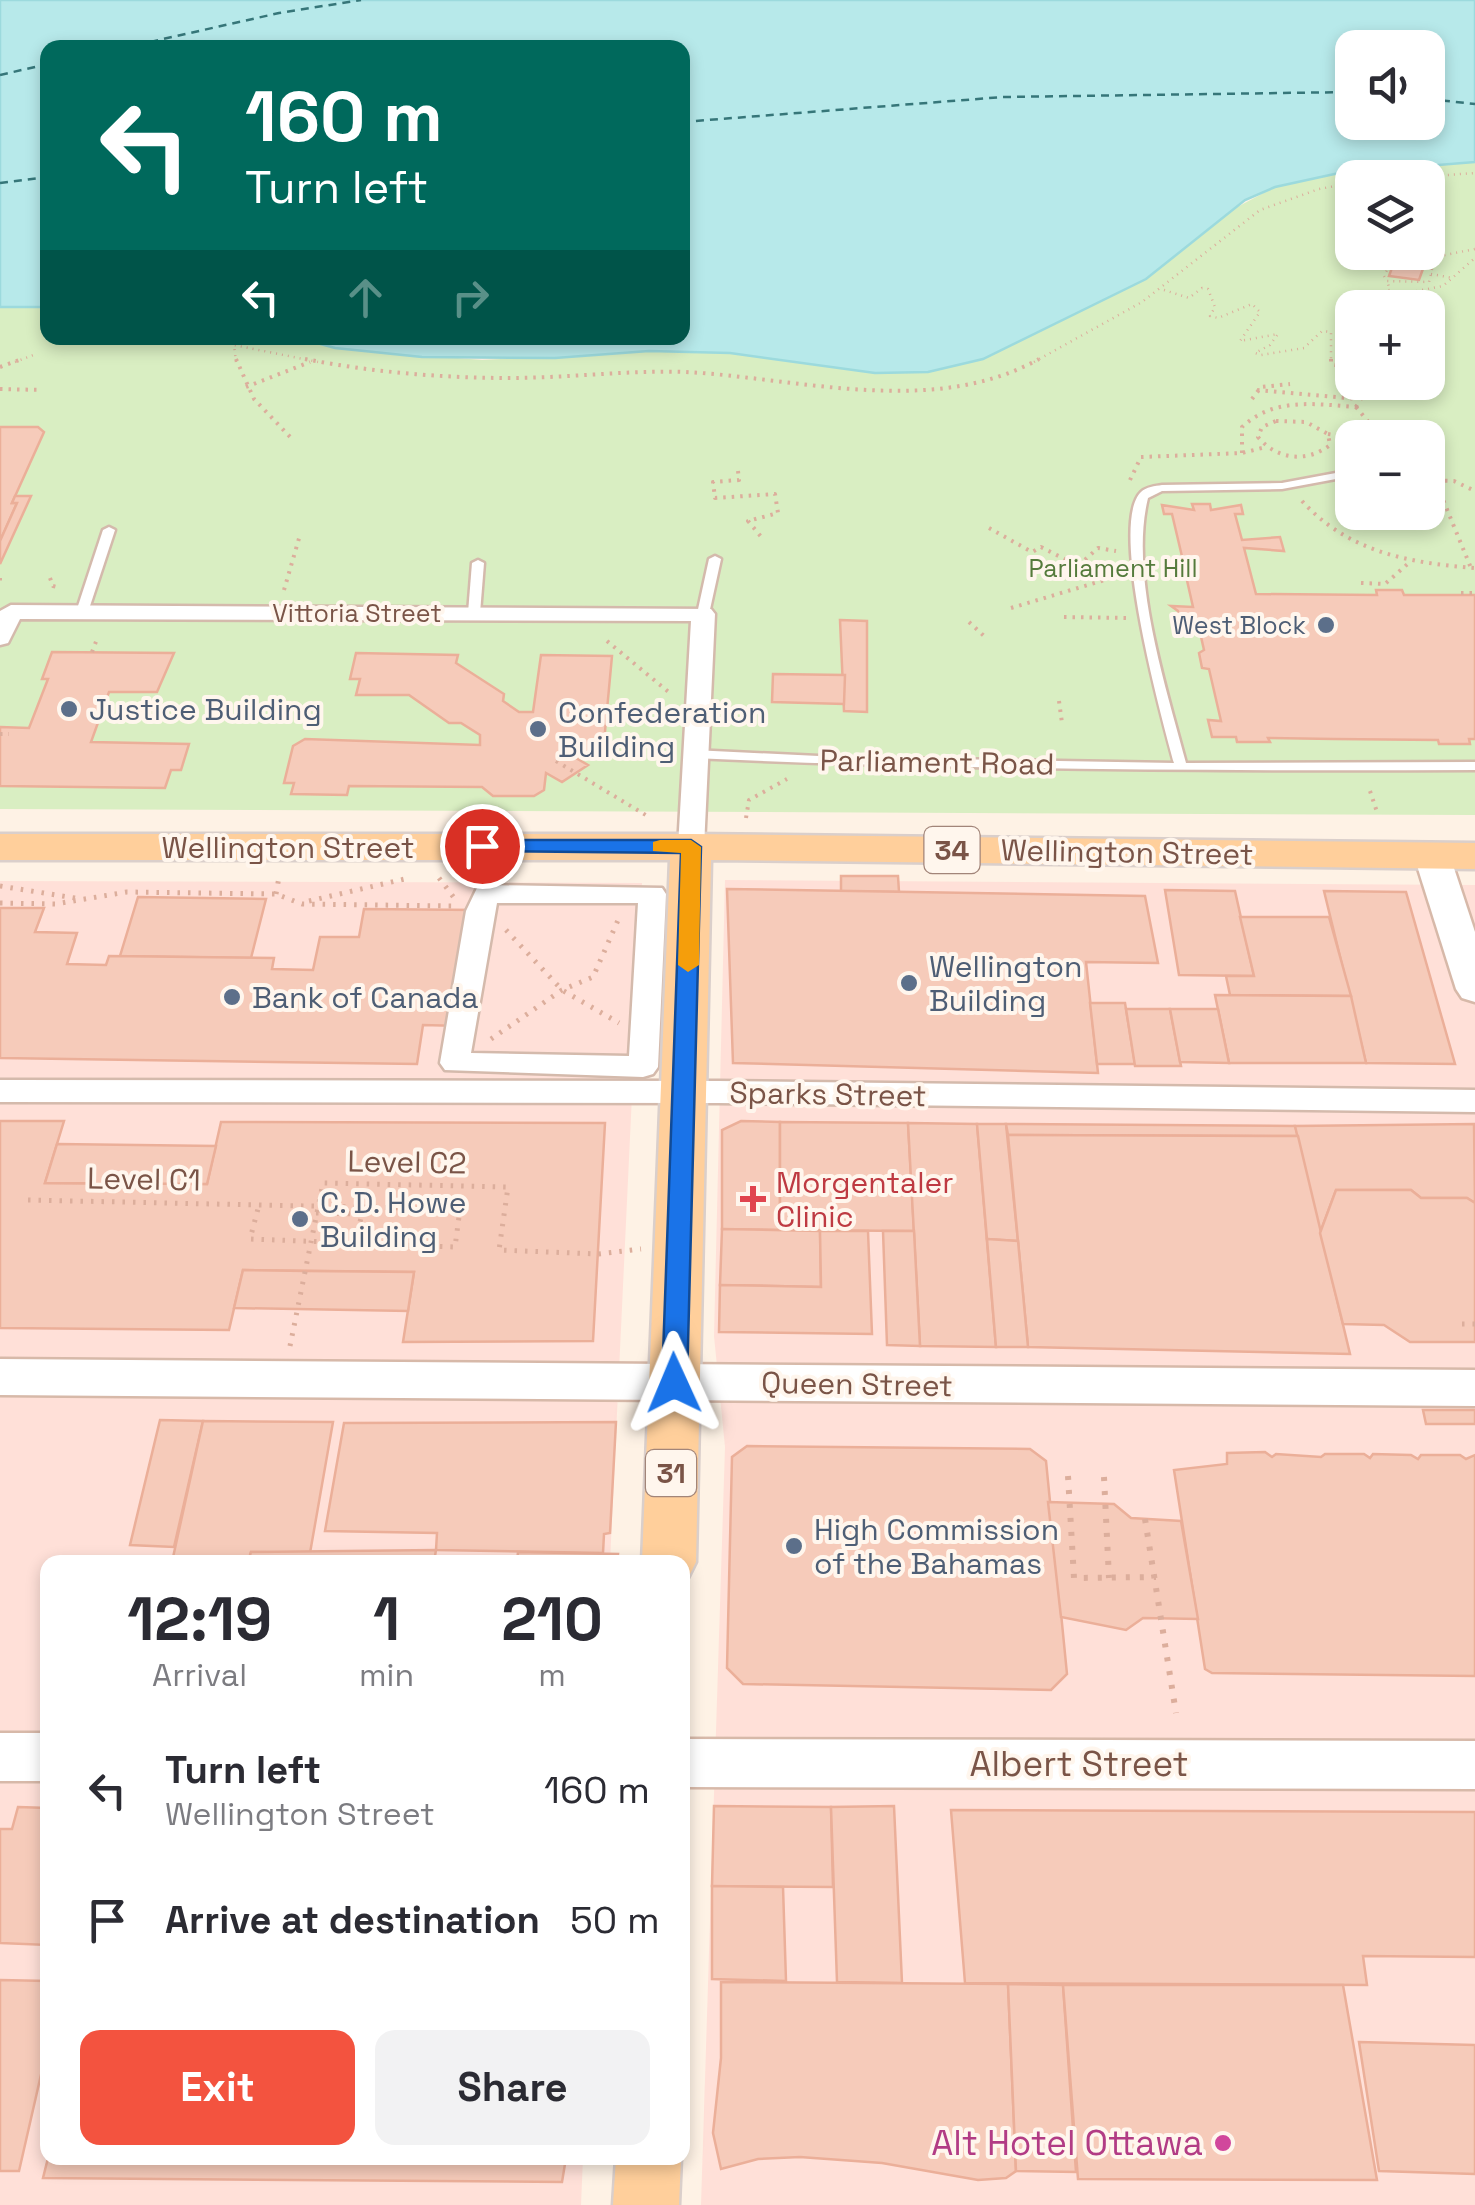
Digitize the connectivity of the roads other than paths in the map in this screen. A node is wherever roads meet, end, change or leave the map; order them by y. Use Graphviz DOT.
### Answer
graph roads {
  1 [pos="1335,477"];
  2 [pos="109,530"];
  3 [pos="715,559"];
  4 [pos="478,563"];
  5 [pos="6,612"];
  6 [pos="82,612"];
  7 [pos="474,614"];
  8 [pos="704,614"];
  9 [pos="0,638"];
  10 [pos="693,754"];
  11 [pos="1475,766"];
  12 [pos="1180,767"];
  13 [pos="0,847"];
  14 [pos="691,847"];
  15 [pos="1432,856"];
  16 [pos="1475,856"];
  17 [pos="1475,990"];
  18 [pos="456,1063"];
  19 [pos="0,1091"];
  20 [pos="684,1093"];
  21 [pos="1475,1101"];
  22 [pos="0,1377"];
  23 [pos="674,1383"];
  24 [pos="1475,1388"];
  25 [pos="669,1555"];
  26 [pos="0,1757"];
  27 [pos="40,1757"];
  28 [pos="690,1763"];
  29 [pos="1475,1765"];
  30 [pos="648,2165"];
  31 [pos="646,2205"];
  1 -- 12 [label="lane"];
  2 -- 6 [label="lane"];
  3 -- 8 [label="lane"];
  4 -- 7 [label="lane"];
  5 -- 6 [label="street, Vittoria Street"];
  5 -- 9 [label="street"];
  6 -- 7 [label="street, Vittoria Street"];
  7 -- 8 [label="street, Vittoria Street"];
  8 -- 10 [label="street"];
  10 -- 12 [label="lane, Parliament Road"];
  10 -- 14 [label="street"];
  11 -- 12 [label="lane, Parliament Road"];
  13 -- 14 [label="main road, Wellington Street / 34"];
  14 -- 15 [label="main road, Wellington Street / 34"];
  14 -- 20 [label="main road, 31"];
  15 -- 16 [label="main road, Wellington Street / 34"];
  15 -- 17 [label="street"];
  18 -- 18 [label="street"];
  19 -- 20 [label="street, Sparks Street"];
  20 -- 21 [label="street, Sparks Street"];
  20 -- 23 [label="main road, 31"];
  22 -- 23 [label="street, Queen Street"];
  23 -- 24 [label="street, Queen Street"];
  23 -- 25 [label="main road, 31"];
  26 -- 27 [label="street"];
  28 -- 29 [label="street, Albert Street"];
  30 -- 31 [label="main road"];
}
